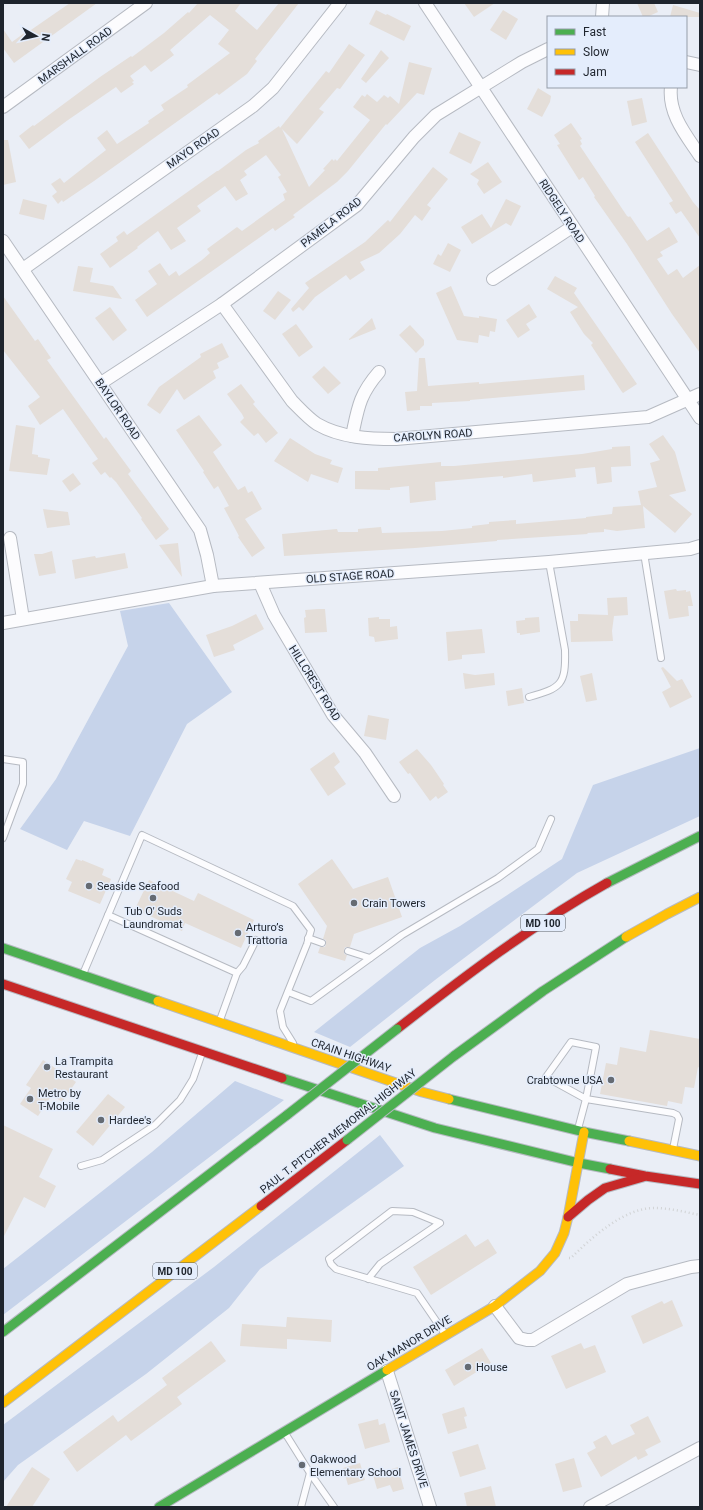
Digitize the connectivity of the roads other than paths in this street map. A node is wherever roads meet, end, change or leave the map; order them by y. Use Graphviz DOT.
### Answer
graph roads {
  1 [pos="146,3"];
  2 [pos="340,3"];
  3 [pos="425,3"];
  4 [pos="603,3"];
  5 [pos="602,16"];
  6 [pos="547,50"];
  7 [pos="687,62"];
  8 [pos="700,65"];
  9 [pos="482,87"];
  10 [pos="671,88"];
  11 [pos="3,107"];
  12 [pos="700,156"];
  13 [pos="572,227"];
  14 [pos="4,244"];
  15 [pos="23,269"];
  16 [pos="493,279"];
  17 [pos="222,304"];
  18 [pos="379,372"];
  19 [pos="101,383"];
  20 [pos="700,394"];
  21 [pos="688,399"];
  22 [pos="700,418"];
  23 [pos="352,436"];
  24 [pos="10,538"];
  25 [pos="700,546"];
  26 [pos="644,553"];
  27 [pos="548,562"];
  28 [pos="260,583"];
  29 [pos="213,586"];
  30 [pos="23,618"];
  31 [pos="3,622"];
  32 [pos="661,658"];
  33 [pos="528,697"];
  34 [pos="3,759"];
  35 [pos="394,796"];
  36 [pos="551,819"];
  37 [pos="700,836"];
  38 [pos="3,838"];
  39 [pos="700,897"];
  40 [pos="108,915"];
  41 [pos="308,938"];
  42 [pos="256,940"];
  43 [pos="322,943"];
  44 [pos="3,948"];
  45 [pos="348,950"];
  46 [pos="370,958"];
  47 [pos="237,973"];
  48 [pos="82,975"];
  49 [pos="3,984"];
  50 [pos="288,992"];
  51 [pos="219,1022"];
  52 [pos="297,1049"];
  53 [pos="202,1051"];
  54 [pos="586,1099"];
  55 [pos="581,1131"];
  56 [pos="673,1150"];
  57 [pos="700,1156"];
  58 [pos="579,1162"];
  59 [pos="80,1166"];
  60 [pos="645,1176"];
  61 [pos="700,1184"];
  62 [pos="568,1217"];
  63 [pos="700,1266"];
  64 [pos="368,1279"];
  65 [pos="495,1306"];
  66 [pos="3,1332"];
  67 [pos="446,1335"];
  68 [pos="386,1371"];
  69 [pos="3,1403"];
  70 [pos="284,1431"];
  71 [pos="700,1448"];
  72 [pos="310,1473"];
  73 [pos="159,1507"];
  74 [pos="301,1507"];
  75 [pos="334,1507"];
  76 [pos="430,1507"];
  77 [pos="590,1507"];
  1 -- 11 [label="street, MARSHALL ROAD"];
  2 -- 15 [label="street, MAYO ROAD"];
  3 -- 9 [label="street, RIDGELY ROAD"];
  4 -- 5 [label="street"];
  6 -- 9 [label="street, PAMELA ROAD"];
  7 -- 8 [label="street"];
  9 -- 13 [label="street, RIDGELY ROAD"];
  9 -- 17 [label="street, PAMELA ROAD"];
  10 -- 12 [label="street"];
  13 -- 16 [label="street"];
  13 -- 21 [label="street, RIDGELY ROAD"];
  14 -- 15 [label="street, BAYLOR ROAD"];
  15 -- 19 [label="street, BAYLOR ROAD"];
  17 -- 19 [label="street, PAMELA ROAD"];
  17 -- 23 [label="street, CAROLYN ROAD"];
  18 -- 23 [label="street"];
  19 -- 29 [label="street, BAYLOR ROAD"];
  20 -- 21 [label="street, CAROLYN ROAD"];
  21 -- 22 [label="street, RIDGELY ROAD"];
  21 -- 23 [label="street, CAROLYN ROAD"];
  24 -- 30 [label="street"];
  25 -- 26 [label="street, OLD STAGE ROAD"];
  26 -- 27 [label="street, OLD STAGE ROAD"];
  26 -- 32 [label="lane"];
  27 -- 28 [label="street, OLD STAGE ROAD"];
  27 -- 33 [label="lane"];
  28 -- 29 [label="street, OLD STAGE ROAD"];
  28 -- 35 [label="street, HILLCREST ROAD"];
  29 -- 30 [label="street, OLD STAGE ROAD"];
  30 -- 31 [label="street, OLD STAGE ROAD"];
  34 -- 38 [label="lane"];
  36 -- 46 [label="lane"];
  37 -- 66 [label="main road, MD 100, bridge"];
  39 -- 69 [label="main road, PAUL T. PITCHER MEMORIAL HIGHWAY / MD 100, bridge"];
  40 -- 41 [label="lane"];
  40 -- 47 [label="lane"];
  40 -- 48 [label="lane"];
  41 -- 43 [label="lane"];
  41 -- 50 [label="lane"];
  42 -- 47 [label="lane"];
  44 -- 48 [label="main road, CRAIN HIGHWAY"];
  45 -- 46 [label="lane"];
  46 -- 50 [label="lane"];
  47 -- 51 [label="lane"];
  48 -- 51 [label="main road, CRAIN HIGHWAY"];
  49 -- 53 [label="main road"];
  50 -- 52 [label="lane"];
  51 -- 52 [label="main road, CRAIN HIGHWAY"];
  52 -- 55 [label="main road, CRAIN HIGHWAY"];
  53 -- 58 [label="main road"];
  53 -- 59 [label="lane"];
  54 -- 54 [label="lane"];
  54 -- 55 [label="lane"];
  54 -- 56 [label="lane"];
  55 -- 56 [label="main road, CRAIN HIGHWAY"];
  55 -- 58 [label="main road, OAK MANOR DRIVE"];
  56 -- 57 [label="main road, CRAIN HIGHWAY"];
  58 -- 60 [label="main road"];
  58 -- 62 [label="main road, OAK MANOR DRIVE"];
  60 -- 61 [label="main road"];
  60 -- 62 [label="main road"];
  62 -- 65 [label="main road, OAK MANOR DRIVE"];
  63 -- 65 [label="street"];
  64 -- 64 [label="lane"];
  64 -- 67 [label="lane"];
  65 -- 67 [label="main road, OAK MANOR DRIVE"];
  67 -- 68 [label="main road, OAK MANOR DRIVE"];
  68 -- 70 [label="main road, OAK MANOR DRIVE"];
  68 -- 76 [label="street, SAINT JAMES DRIVE"];
  70 -- 72 [label="lane"];
  70 -- 73 [label="main road, OAK MANOR DRIVE"];
  71 -- 77 [label="street"];
  72 -- 74 [label="lane"];
  72 -- 75 [label="lane"];
}
